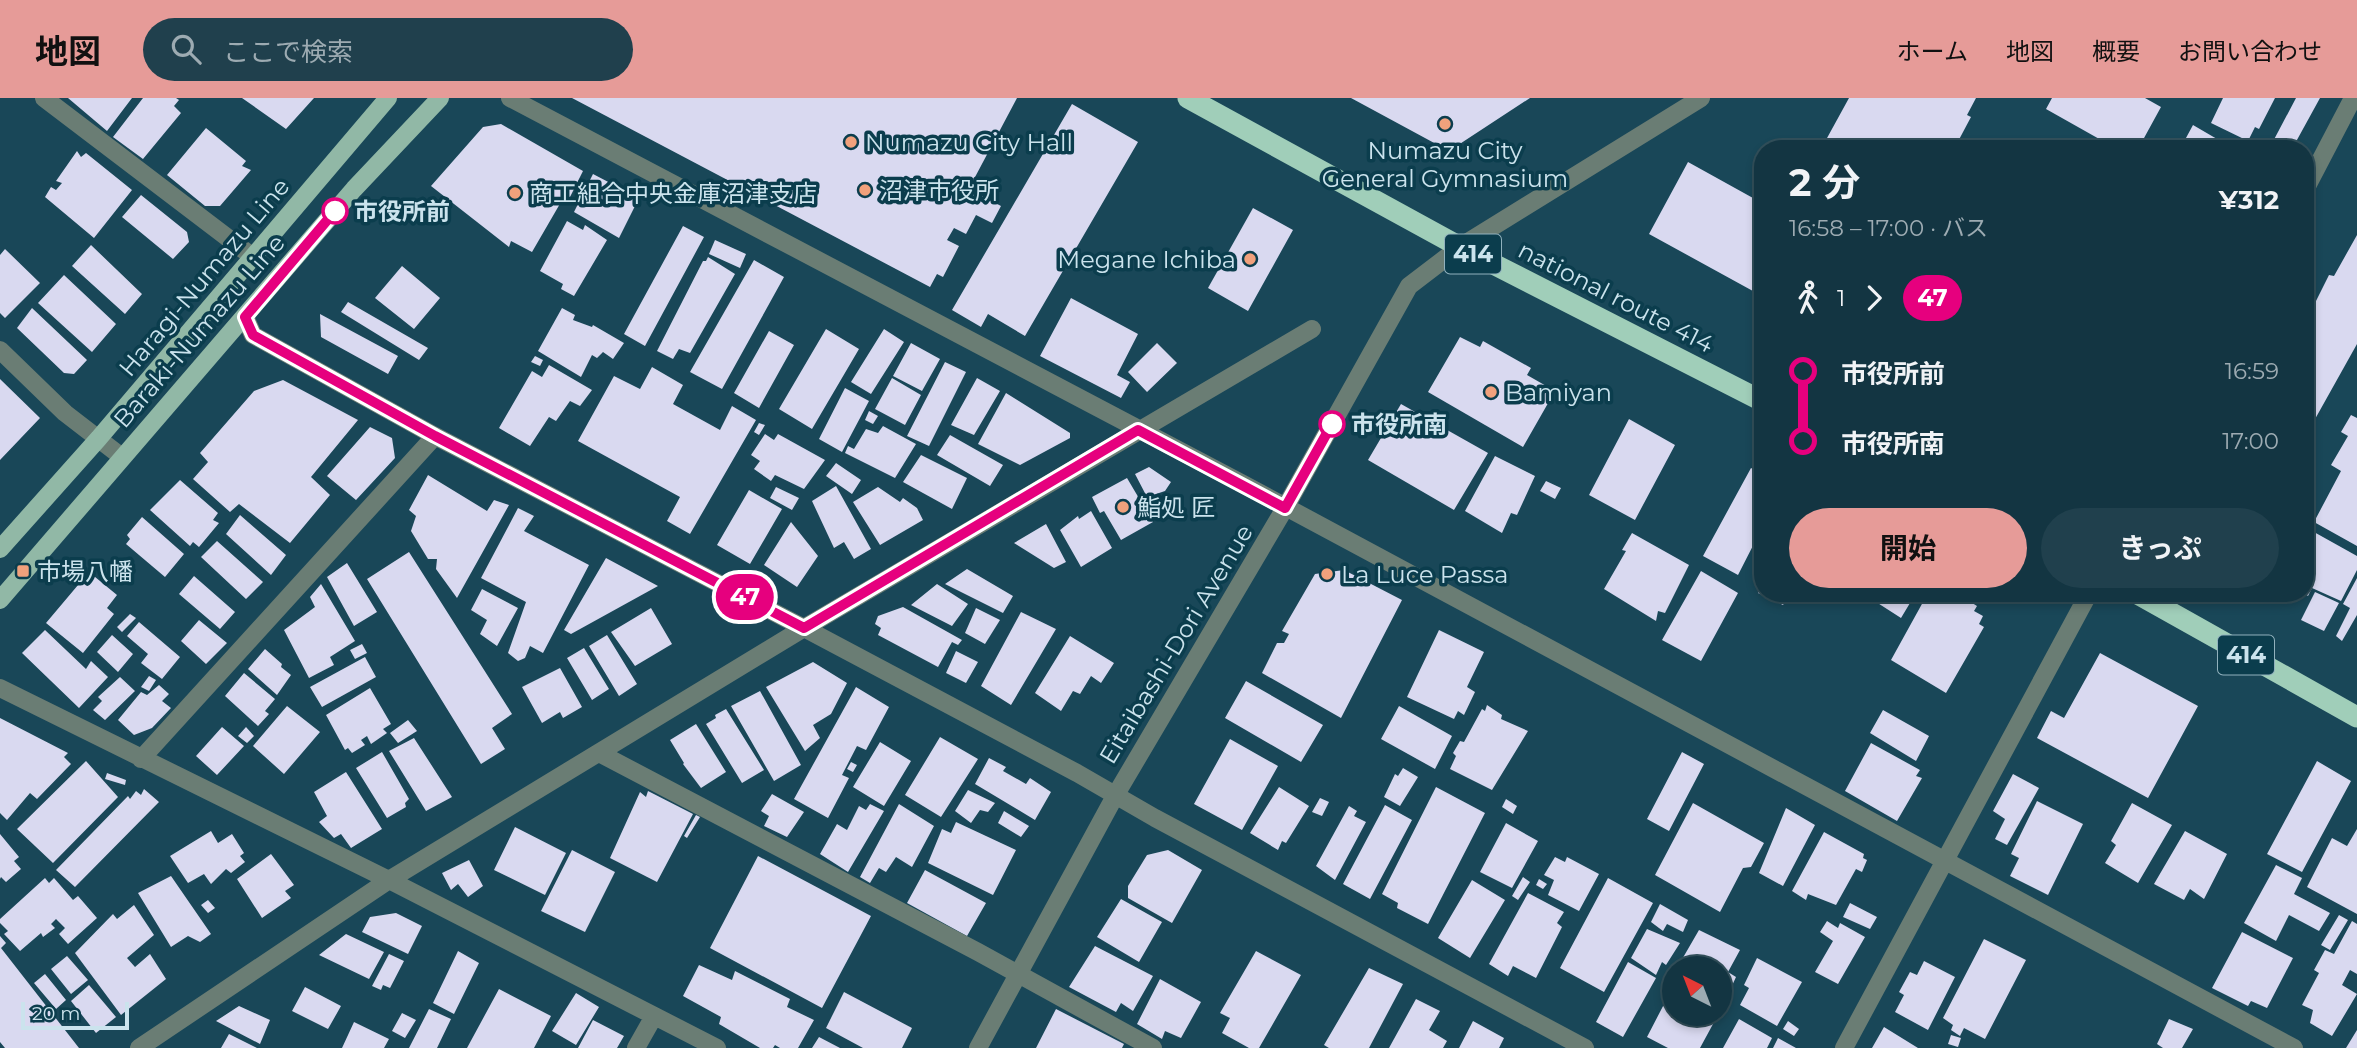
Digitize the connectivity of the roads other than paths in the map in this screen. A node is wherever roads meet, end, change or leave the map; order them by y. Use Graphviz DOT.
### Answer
graph roads {
  1 [pos="44,98"];
  2 [pos="388,98"];
  3 [pos="440,98"];
  4 [pos="510,98"];
  5 [pos="1188,98"];
  6 [pos="1701,98"];
  7 [pos="2353,98"];
  8 [pos="2314,173"];
  9 [pos="1460,247"];
  10 [pos="253,257"];
  11 [pos="245,317"];
  12 [pos="1312,329"];
  13 [pos="0,350"];
  14 [pos="1754,397"];
  15 [pos="1138,430"];
  16 [pos="435,436"];
  17 [pos="99,438"];
  18 [pos="122,457"];
  19 [pos="1285,508"];
  20 [pos="0,550"];
  21 [pos="0,600"];
  22 [pos="2084,602"];
  23 [pos="2152,602"];
  24 [pos="804,628"];
  25 [pos="0,688"];
  26 [pos="2357,717"];
  27 [pos="598,752"];
  28 [pos="141,759"];
  29 [pos="1115,796"];
  30 [pos="1944,861"];
  31 [pos="389,880"];
  32 [pos="1018,975"];
  33 [pos="654,1016"];
  34 [pos="151,1045"];
  35 [pos="636,1048"];
  36 [pos="717,1048"];
  37 [pos="978,1048"];
  38 [pos="1153,1048"];
  39 [pos="1585,1048"];
  40 [pos="1844,1048"];
  41 [pos="2294,1048"];
  1 -- 10 [label="street"];
  2 -- 10 [label="main road, Haragi-Numazu Line"];
  3 -- 11 [label="main road, Baraki-Numazu Line"];
  4 -- 15 [label="street"];
  5 -- 9 [label="highway, national route 414 / 414"];
  6 -- 9 [label="street, Eitaibashi-Dori Avenue"];
  7 -- 8 [label="street"];
  9 -- 14 [label="highway, national route 414 / 414"];
  9 -- 19 [label="street, Eitaibashi-Dori Avenue"];
  10 -- 17 [label="main road, Haragi-Numazu Line"];
  11 -- 16 [label="street"];
  11 -- 18 [label="main road, Baraki-Numazu Line"];
  12 -- 15 [label="street"];
  13 -- 17 [label="street"];
  15 -- 19 [label="street"];
  15 -- 24 [label="street"];
  16 -- 24 [label="street"];
  16 -- 28 [label="street"];
  17 -- 18 [label="street"];
  17 -- 20 [label="main road, Haragi-Numazu Line"];
  18 -- 21 [label="main road, Baraki-Numazu Line"];
  19 -- 29 [label="street, Eitaibashi-Dori Avenue"];
  19 -- 30 [label="street"];
  22 -- 30 [label="street"];
  23 -- 26 [label="highway, 414"];
  24 -- 27 [label="street"];
  24 -- 29 [label="street"];
  25 -- 28 [label="street"];
  27 -- 31 [label="street"];
  27 -- 32 [label="street"];
  28 -- 31 [label="street"];
  29 -- 32 [label="street, Eitaibashi-Dori Avenue"];
  29 -- 39 [label="street"];
  30 -- 40 [label="street"];
  30 -- 41 [label="street"];
  31 -- 33 [label="street"];
  31 -- 34 [label="street"];
  32 -- 37 [label="street, Eitaibashi-Dori Avenue"];
  32 -- 38 [label="street"];
  33 -- 35 [label="street"];
  33 -- 36 [label="street"];
}
